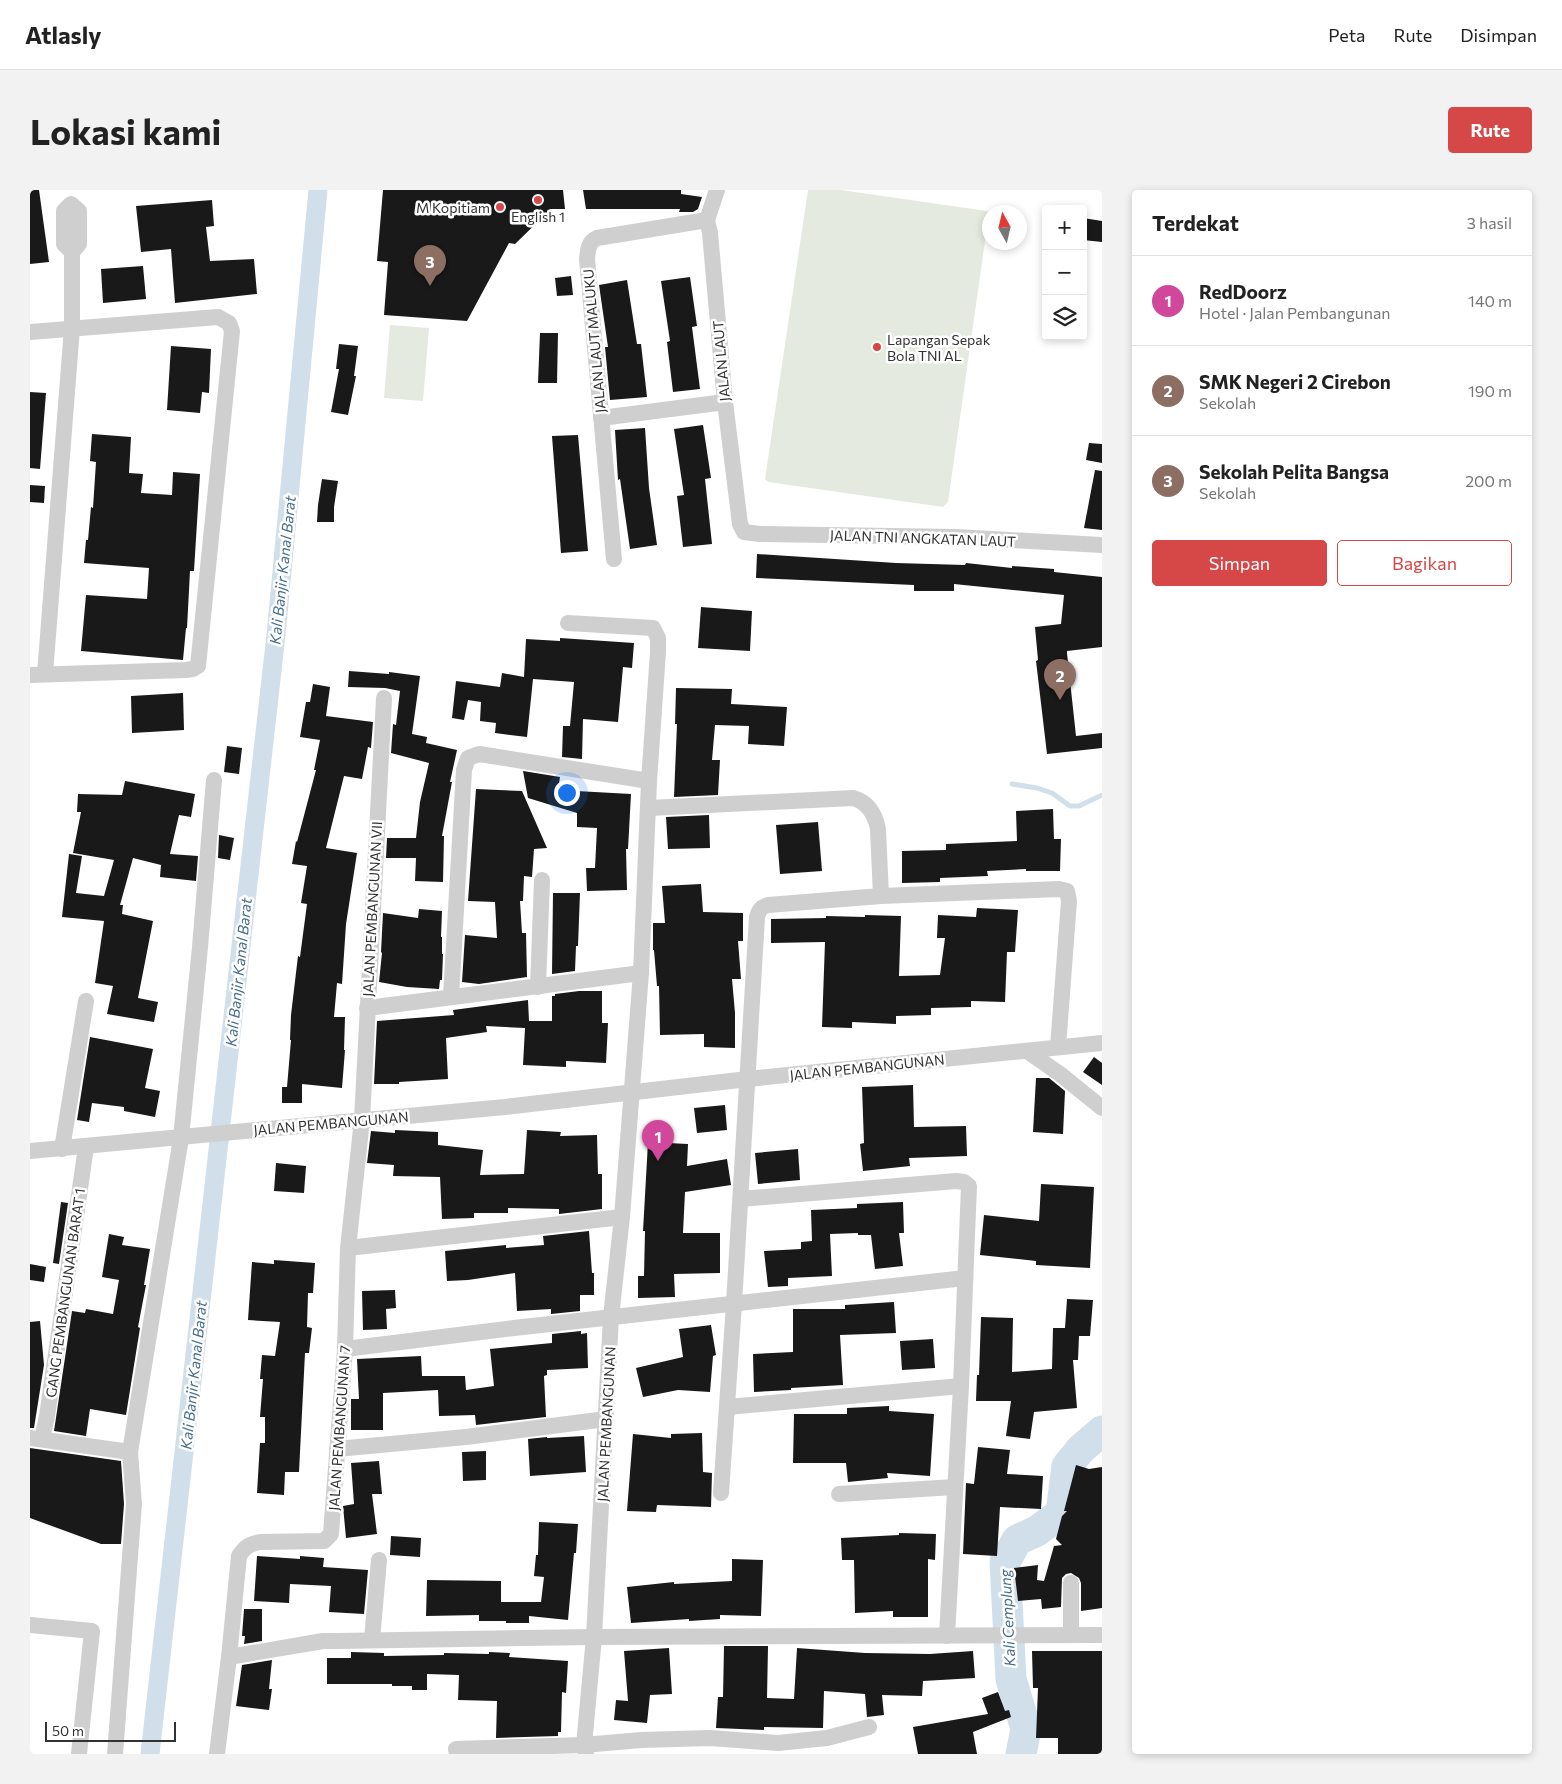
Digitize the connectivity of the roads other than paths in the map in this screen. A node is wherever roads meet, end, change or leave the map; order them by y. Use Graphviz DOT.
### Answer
graph roads {
  1 [pos="716,190"];
  2 [pos="71,197"];
  3 [pos="707,220"];
  4 [pos="72,328"];
  5 [pos="30,332"];
  6 [pos="725,402"];
  7 [pos="601,418"];
  8 [pos="744,532"];
  9 [pos="1102,545"];
  10 [pos="614,559"];
  11 [pos="568,623"];
  12 [pos="38,674"];
  13 [pos="384,698"];
  14 [pos="214,780"];
  15 [pos="649,782"];
  16 [pos="649,808"];
  17 [pos="542,880"];
  18 [pos="881,896"];
  19 [pos="641,973"];
  20 [pos="538,987"];
  21 [pos="451,997"];
  22 [pos="86,1001"];
  23 [pos="367,1008"];
  24 [pos="1102,1043"];
  25 [pos="1058,1048"];
  26 [pos="1027,1051"];
  27 [pos="748,1079"];
  28 [pos="633,1093"];
  29 [pos="1102,1108"];
  30 [pos="362,1120"];
  31 [pos="186,1137"];
  32 [pos="86,1147"];
  33 [pos="62,1149"];
  34 [pos="30,1151"];
  35 [pos="740,1199"];
  36 [pos="622,1217"];
  37 [pos="348,1248"];
  38 [pos="964,1278"];
  39 [pos="734,1304"];
  40 [pos="611,1318"];
  41 [pos="345,1349"];
  42 [pos="961,1386"];
  43 [pos="727,1407"];
  44 [pos="606,1419"];
  45 [pos="36,1438"];
  46 [pos="338,1450"];
  47 [pos="130,1452"];
  48 [pos="955,1487"];
  49 [pos="721,1493"];
  50 [pos="839,1494"];
  51 [pos="379,1560"];
  52 [pos="1071,1582"];
  53 [pos="30,1625"];
  54 [pos="1072,1634"];
  55 [pos="1102,1635"];
  56 [pos="947,1636"];
  57 [pos="594,1637"];
  58 [pos="372,1640"];
  59 [pos="229,1657"];
  60 [pos="869,1727"];
  61 [pos="585,1750"];
  62 [pos="79,1754"];
  63 [pos="114,1754"];
  64 [pos="217,1754"];
  65 [pos="457,1754"];
  1 -- 3 [label="street, JALAN LAUT"];
  2 -- 4 [label="street"];
  3 -- 6 [label="street, JALAN LAUT"];
  3 -- 7 [label="street, JALAN LAUT MALUKU"];
  4 -- 5 [label="street"];
  4 -- 12 [label="street"];
  4 -- 12 [label="street"];
  6 -- 7 [label="street"];
  6 -- 8 [label="street, JALAN LAUT"];
  7 -- 10 [label="street, JALAN LAUT MALUKU"];
  8 -- 9 [label="street, JALAN TNI ANGKATAN LAUT"];
  11 -- 15 [label="street, JALAN PEMBANGUNAN"];
  13 -- 23 [label="street, JALAN PEMBANGUNAN VII"];
  14 -- 31 [label="street"];
  15 -- 16 [label="street, JALAN PEMBANGUNAN"];
  15 -- 21 [label="street"];
  16 -- 18 [label="street"];
  16 -- 19 [label="street, JALAN PEMBANGUNAN"];
  17 -- 20 [label="street"];
  18 -- 25 [label="street"];
  18 -- 27 [label="street"];
  19 -- 20 [label="street"];
  19 -- 28 [label="street, JALAN PEMBANGUNAN"];
  20 -- 21 [label="street"];
  21 -- 23 [label="street"];
  22 -- 33 [label="street"];
  23 -- 30 [label="street, JALAN PEMBANGUNAN VII"];
  24 -- 25 [label="street, JALAN PEMBANGUNAN"];
  25 -- 26 [label="street, JALAN PEMBANGUNAN"];
  26 -- 27 [label="street, JALAN PEMBANGUNAN"];
  26 -- 29 [label="street"];
  27 -- 28 [label="street, JALAN PEMBANGUNAN"];
  27 -- 35 [label="street"];
  28 -- 30 [label="street, JALAN PEMBANGUNAN"];
  28 -- 36 [label="street, JALAN PEMBANGUNAN"];
  30 -- 31 [label="street, JALAN PEMBANGUNAN"];
  30 -- 37 [label="street, JALAN PEMBANGUNAN 7"];
  31 -- 32 [label="street, JALAN PEMBANGUNAN"];
  31 -- 47 [label="street"];
  32 -- 33 [label="street, JALAN PEMBANGUNAN"];
  32 -- 45 [label="street, GANG PEMBANGUNAN BARAT 1"];
  33 -- 34 [label="street, JALAN PEMBANGUNAN"];
  35 -- 38 [label="street"];
  35 -- 39 [label="street"];
  36 -- 37 [label="street"];
  36 -- 40 [label="street, JALAN PEMBANGUNAN"];
  37 -- 41 [label="street, JALAN PEMBANGUNAN 7"];
  38 -- 39 [label="street"];
  38 -- 42 [label="street"];
  39 -- 40 [label="street"];
  39 -- 43 [label="street"];
  40 -- 41 [label="street"];
  40 -- 44 [label="street, JALAN PEMBANGUNAN"];
  41 -- 46 [label="street, JALAN PEMBANGUNAN 7"];
  42 -- 43 [label="street"];
  42 -- 48 [label="street"];
  43 -- 49 [label="street"];
  44 -- 46 [label="street"];
  44 -- 57 [label="street, JALAN PEMBANGUNAN"];
  45 -- 47 [label="street"];
  46 -- 59 [label="street, JALAN PEMBANGUNAN 7"];
  47 -- 63 [label="street"];
  48 -- 50 [label="street"];
  48 -- 56 [label="street"];
  51 -- 58 [label="street"];
  52 -- 54 [label="street"];
  53 -- 62 [label="street"];
  54 -- 55 [label="street"];
  54 -- 56 [label="street"];
  56 -- 57 [label="street"];
  57 -- 58 [label="street"];
  57 -- 61 [label="street, JALAN PEMBANGUNAN"];
  58 -- 59 [label="street"];
  59 -- 64 [label="street, JALAN PEMBANGUNAN 7"];
  60 -- 61 [label="street"];
  61 -- 65 [label="street"];
}
